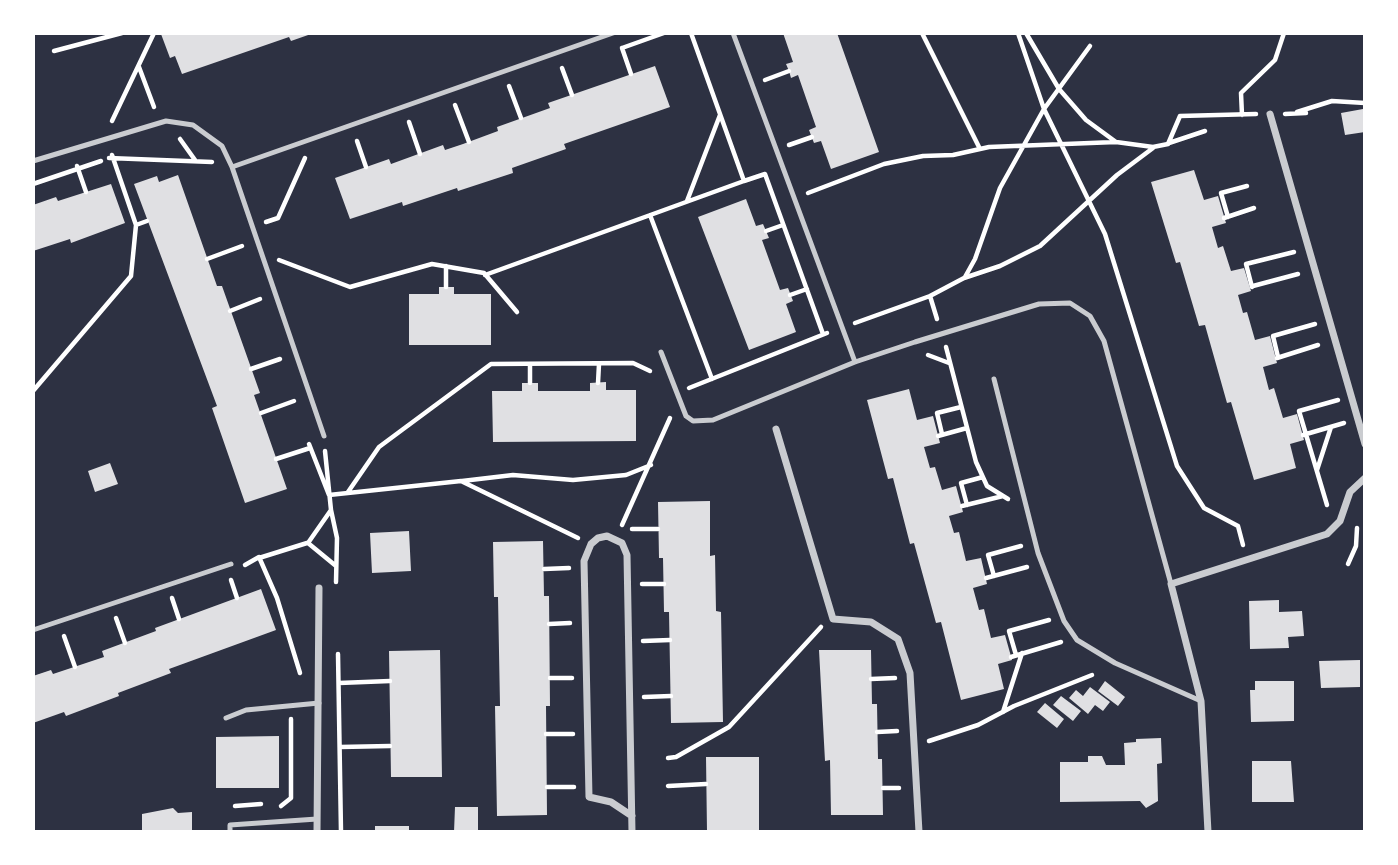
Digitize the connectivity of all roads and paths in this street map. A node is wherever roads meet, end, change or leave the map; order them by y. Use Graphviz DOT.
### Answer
graph roads {
  1 [pos="122,33"];
  2 [pos="153,33"];
  3 [pos="613,33"];
  4 [pos="691,33"];
  5 [pos="733,33"];
  6 [pos="922,33"];
  7 [pos="1018,33"];
  8 [pos="1026,33"];
  9 [pos="1284,33"];
  10 [pos="1090,46"];
  11 [pos="622,48"];
  12 [pos="54,51"];
  13 [pos="562,68"];
  14 [pos="789,71"];
  15 [pos="631,74"];
  16 [pos="765,80"];
  17 [pos="509,86"];
  18 [pos="1059,89"];
  19 [pos="572,95"];
  20 [pos="1365,103"];
  21 [pos="455,105"];
  22 [pos="1044,109"];
  23 [pos="1306,113"];
  24 [pos="720,114"];
  25 [pos="1270,114"];
  26 [pos="1291,114"];
  27 [pos="1242,115"];
  28 [pos="521,118"];
  29 [pos="408,121"];
  30 [pos="1205,131"];
  31 [pos="106,137"];
  32 [pos="812,137"];
  33 [pos="356,140"];
  34 [pos="469,142"];
  35 [pos="1116,142"];
  36 [pos="1168,144"];
  37 [pos="788,145"];
  38 [pos="1063,145"];
  39 [pos="1023,147"];
  40 [pos="1153,147"];
  41 [pos="110,149"];
  42 [pos="980,149"];
  43 [pos="420,154"];
  44 [pos="112,156"];
  45 [pos="305,158"];
  46 [pos="33,161"];
  47 [pos="77,166"];
  48 [pos="232,167"];
  49 [pos="366,167"];
  50 [pos="217,173"];
  51 [pos="744,181"];
  52 [pos="33,184"];
  53 [pos="1247,186"];
  54 [pos="86,192"];
  55 [pos="794,198"];
  56 [pos="686,202"];
  57 [pos="1088,203"];
  58 [pos="1255,208"];
  59 [pos="650,215"];
  60 [pos="147,221"];
  61 [pos="136,225"];
  62 [pos="783,225"];
  63 [pos="253,227"];
  64 [pos="766,231"];
  65 [pos="242,246"];
  66 [pos="1297,251"];
  67 [pos="261,252"];
  68 [pos="207,259"];
  69 [pos="247,260"];
  70 [pos="446,266"];
  71 [pos="1303,273"];
  72 [pos="485,275"];
  73 [pos="964,278"];
  74 [pos="256,286"];
  75 [pos="446,287"];
  76 [pos="807,289"];
  77 [pos="790,295"];
  78 [pos="930,296"];
  79 [pos="260,299"];
  80 [pos="230,310"];
  81 [pos="264,311"];
  82 [pos="517,312"];
  83 [pos="1317,323"];
  84 [pos="842,328"];
  85 [pos="823,334"];
  86 [pos="942,334"];
  87 [pos="1323,344"];
  88 [pos="276,347"];
  89 [pos="661,352"];
  90 [pos="280,359"];
  91 [pos="855,362"];
  92 [pos="530,363"];
  93 [pos="599,364"];
  94 [pos="251,369"];
  95 [pos="284,370"];
  96 [pos="651,373"];
  97 [pos="712,379"];
  98 [pos="994,379"];
  99 [pos="530,383"];
  100 [pos="598,383"];
  101 [pos="33,391"];
  102 [pos="291,391"];
  103 [pos="676,393"];
  104 [pos="1338,400"];
  105 [pos="294,401"];
  106 [pos="665,407"];
  107 [pos="961,407"];
  108 [pos="682,410"];
  109 [pos="261,413"];
  110 [pos="298,413"];
  111 [pos="669,418"];
  112 [pos="1345,423"];
  113 [pos="1331,427"];
  114 [pos="967,428"];
  115 [pos="776,429"];
  116 [pos="1304,435"];
  117 [pos="306,436"];
  118 [pos="324,436"];
  119 [pos="1365,444"];
  120 [pos="310,448"];
  121 [pos="276,459"];
  122 [pos="651,465"];
  123 [pos="1317,471"];
  124 [pos="983,477"];
  125 [pos="1365,478"];
  126 [pos="461,481"];
  127 [pos="348,493"];
  128 [pos="329,495"];
  129 [pos="1003,496"];
  130 [pos="1018,505"];
  131 [pos="1330,512"];
  132 [pos="1358,519"];
  133 [pos="658,529"];
  134 [pos="307,543"];
  135 [pos="591,544"];
  136 [pos="1029,544"];
  137 [pos="1247,559"];
  138 [pos="231,564"];
  139 [pos="1348,564"];
  140 [pos="1035,565"];
  141 [pos="336,566"];
  142 [pos="584,568"];
  143 [pos="544,569"];
  144 [pos="228,573"];
  145 [pos="994,576"];
  146 [pos="986,578"];
  147 [pos="1171,584"];
  148 [pos="319,588"];
  149 [pos="170,594"];
  150 [pos="237,598"];
  151 [pos="114,614"];
  152 [pos="179,619"];
  153 [pos="833,619"];
  154 [pos="1053,619"];
  155 [pos="33,629"];
  156 [pos="62,632"];
  157 [pos="670,640"];
  158 [pos="1065,641"];
  159 [pos="628,642"];
  160 [pos="125,643"];
  161 [pos="1022,653"];
  162 [pos="75,667"];
  163 [pos="1092,675"];
  164 [pos="390,681"];
  165 [pos="339,683"];
  166 [pos="671,696"];
  167 [pos="630,697"];
  168 [pos="1201,701"];
  169 [pos="319,703"];
  170 [pos="1003,713"];
  171 [pos="226,718"];
  172 [pos="546,734"];
  173 [pos="588,734"];
  174 [pos="390,746"];
  175 [pos="914,746"];
  176 [pos="340,747"];
  177 [pos="668,758"];
  178 [pos="706,784"];
  179 [pos="668,786"];
  180 [pos="547,787"];
  181 [pos="589,787"];
  182 [pos="632,816"];
  183 [pos="317,819"];
  184 [pos="230,832"];
  185 [pos="317,832"];
  186 [pos="632,832"];
  187 [pos="919,832"];
  188 [pos="1208,832"];
  1 -- 12 [label="path"];
  2 -- 31 [label="path"];
  3 -- 48 [label="lane"];
  4 -- 24 [label="path"];
  5 -- 55 [label="lane"];
  6 -- 42 [label="path"];
  7 -- 22 [label="path"];
  8 -- 18 [label="path"];
  9 -- 27 [label="path"];
  10 -- 18 [label="path"];
  11 -- 15 [label="path"];
  13 -- 19 [label="path"];
  14 -- 16 [label="path"];
  17 -- 28 [label="path"];
  18 -- 22 [label="path"];
  18 -- 35 [label="path"];
  20 -- 26 [label="path"];
  21 -- 34 [label="path"];
  22 -- 38 [label="path"];
  22 -- 39 [label="path"];
  23 -- 26 [label="path"];
  24 -- 51 [label="path"];
  24 -- 56 [label="path"];
  25 -- 26 [label="path"];
  25 -- 27 [label="path"];
  25 -- 119 [label="street"];
  27 -- 36 [label="path"];
  29 -- 43 [label="path"];
  30 -- 36 [label="path"];
  31 -- 46 [label="lane"];
  31 -- 48 [label="lane"];
  32 -- 37 [label="path"];
  33 -- 49 [label="path"];
  35 -- 38 [label="path"];
  35 -- 40 [label="path"];
  36 -- 40 [label="path"];
  38 -- 39 [label="path"];
  38 -- 57 [label="path"];
  39 -- 42 [label="path"];
  39 -- 73 [label="path"];
  40 -- 57 [label="path"];
  41 -- 44 [label="path"];
  42 -- 55 [label="path"];
  44 -- 47 [label="path"];
  44 -- 50 [label="path"];
  44 -- 61 [label="path"];
  45 -- 63 [label="path"];
  47 -- 52 [label="path"];
  47 -- 54 [label="path"];
  48 -- 63 [label="lane"];
  51 -- 56 [label="path"];
  51 -- 62 [label="path"];
  53 -- 58 [label="path"];
  55 -- 84 [label="lane"];
  56 -- 59 [label="path"];
  57 -- 73 [label="path"];
  57 -- 137 [label="path"];
  59 -- 72 [label="path"];
  59 -- 97 [label="path"];
  60 -- 61 [label="path"];
  61 -- 101 [label="path"];
  62 -- 64 [label="path"];
  62 -- 76 [label="path"];
  63 -- 65 [label="path"];
  63 -- 67 [label="lane"];
  65 -- 68 [label="path"];
  65 -- 69 [label="path"];
  66 -- 71 [label="path"];
  67 -- 70 [label="path"];
  67 -- 118 [label="lane"];
  70 -- 72 [label="path"];
  70 -- 75 [label="path"];
  72 -- 82 [label="path"];
  73 -- 78 [label="path"];
  74 -- 79 [label="path"];
  76 -- 77 [label="path"];
  76 -- 85 [label="path"];
  78 -- 84 [label="path"];
  78 -- 86 [label="path"];
  79 -- 80 [label="path"];
  79 -- 81 [label="path"];
  83 -- 87 [label="path"];
  84 -- 85 [label="path"];
  84 -- 91 [label="lane"];
  85 -- 97 [label="path"];
  86 -- 91 [label="lane"];
  86 -- 107 [label="path"];
  86 -- 147 [label="lane"];
  88 -- 90 [label="path"];
  89 -- 103 [label="lane"];
  90 -- 94 [label="path"];
  90 -- 95 [label="path"];
  91 -- 108 [label="lane"];
  92 -- 93 [label="path"];
  92 -- 99 [label="path"];
  92 -- 127 [label="path"];
  93 -- 96 [label="path"];
  93 -- 100 [label="path"];
  97 -- 103 [label="path"];
  98 -- 168 [label="lane"];
  102 -- 105 [label="path"];
  103 -- 108 [label="lane"];
  104 -- 116 [label="path"];
  105 -- 109 [label="path"];
  105 -- 110 [label="path"];
  106 -- 111 [label="path"];
  107 -- 114 [label="path"];
  107 -- 114 [label="path"];
  108 -- 111 [label="path"];
  111 -- 122 [label="path"];
  112 -- 113 [label="path"];
  113 -- 116 [label="path"];
  113 -- 123 [label="path"];
  114 -- 124 [label="path"];
  115 -- 153 [label="street"];
  116 -- 123 [label="path"];
  117 -- 120 [label="path"];
  118 -- 128 [label="path"];
  120 -- 121 [label="path"];
  120 -- 128 [label="path"];
  122 -- 126 [label="path"];
  122 -- 133 [label="path"];
  123 -- 131 [label="path"];
  124 -- 129 [label="path"];
  124 -- 129 [label="path"];
  125 -- 137 [label="street"];
  126 -- 127 [label="path"];
  126 -- 135 [label="path"];
  127 -- 128 [label="path"];
  128 -- 134 [label="path"];
  129 -- 130 [label="path"];
  132 -- 139 [label="path"];
  134 -- 138 [label="path"];
  134 -- 141 [label="path"];
  135 -- 142 [label="street"];
  135 -- 159 [label="street"];
  136 -- 145 [label="path"];
  137 -- 147 [label="street"];
  138 -- 155 [label="lane"];
  140 -- 145 [label="path"];
  142 -- 143 [label="path"];
  142 -- 173 [label="street"];
  144 -- 150 [label="path"];
  145 -- 146 [label="path"];
  147 -- 168 [label="street"];
  148 -- 169 [label="street"];
  149 -- 152 [label="path"];
  151 -- 160 [label="path"];
  153 -- 175 [label="street"];
  153 -- 177 [label="path"];
  154 -- 161 [label="path"];
  156 -- 162 [label="path"];
  157 -- 159 [label="path"];
  158 -- 161 [label="path"];
  159 -- 167 [label="street"];
  161 -- 170 [label="path"];
  163 -- 170 [label="path"];
  164 -- 165 [label="path"];
  166 -- 167 [label="path"];
  167 -- 182 [label="street"];
  168 -- 188 [label="street"];
  169 -- 171 [label="lane"];
  169 -- 183 [label="street"];
  170 -- 175 [label="path"];
  172 -- 173 [label="path"];
  173 -- 181 [label="street"];
  174 -- 176 [label="path"];
  175 -- 187 [label="street"];
  178 -- 179 [label="path"];
  180 -- 181 [label="path"];
  181 -- 182 [label="street"];
  182 -- 186 [label="street"];
  183 -- 184 [label="lane"];
  183 -- 185 [label="street"];
}
